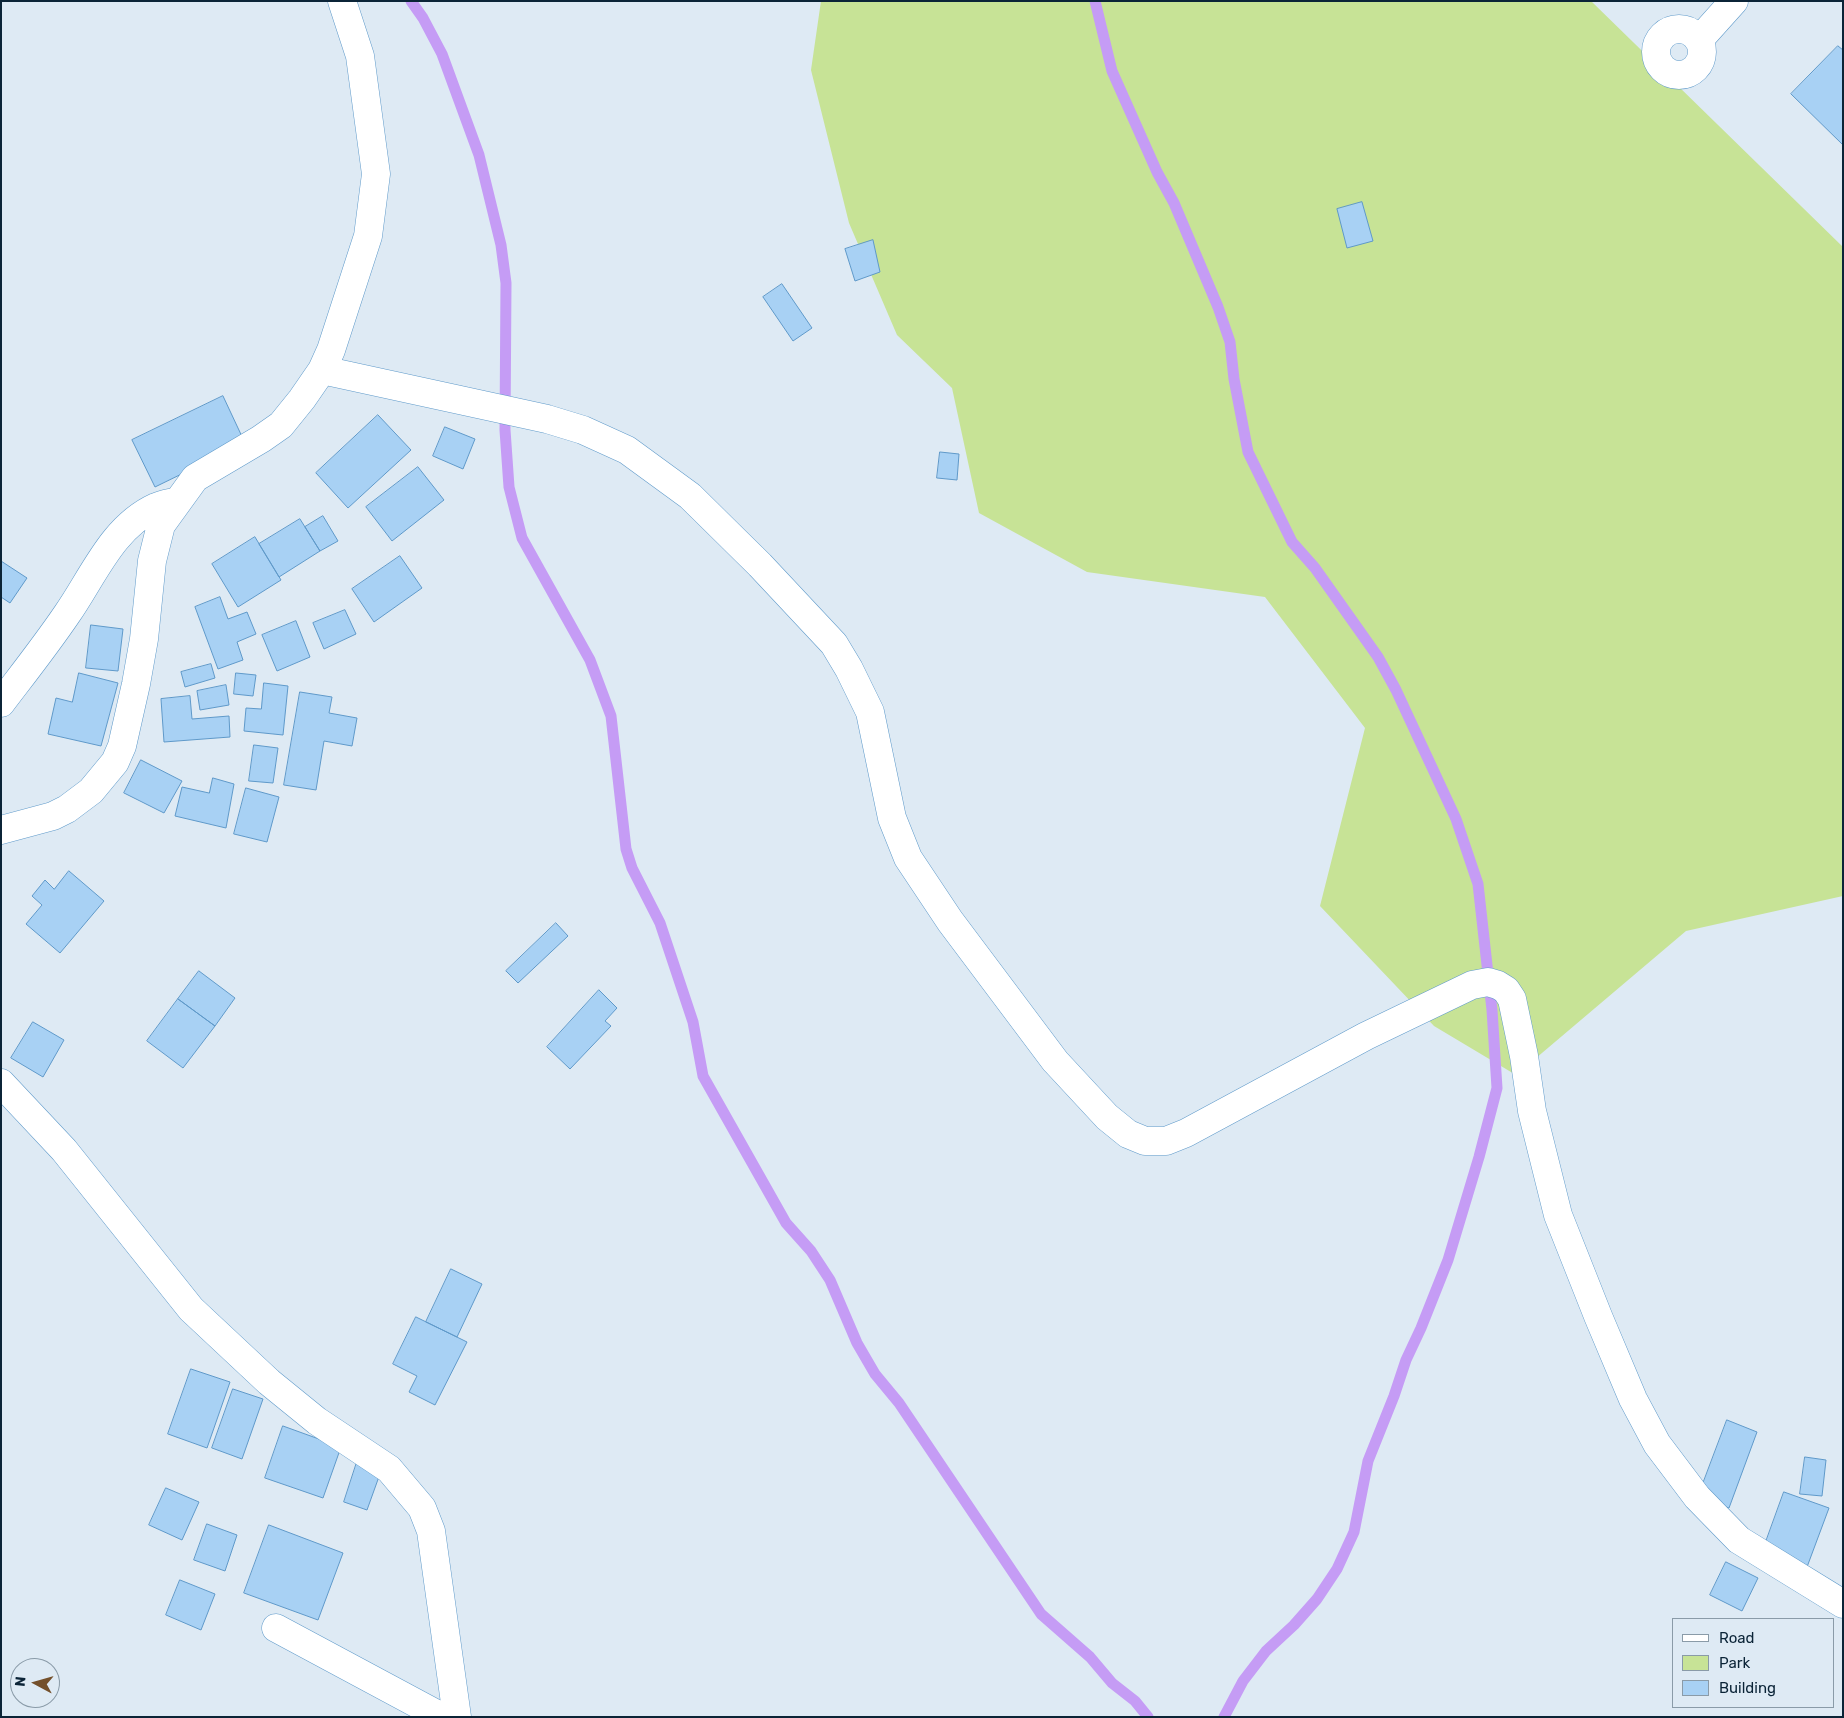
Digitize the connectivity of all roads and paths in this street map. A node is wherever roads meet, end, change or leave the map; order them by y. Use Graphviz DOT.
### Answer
graph roads {
  1 [pos="342,1"];
  2 [pos="1734,1"];
  3 [pos="1699,40"];
  4 [pos="322,370"];
  5 [pos="178,501"];
  6 [pos="1,703"];
  7 [pos="1,830"];
  8 [pos="1,1083"];
  9 [pos="1843,1604"];
  10 [pos="276,1628"];
  11 [pos="442,1717"];
  12 [pos="457,1717"];
  1 -- 4 [label="street"];
  2 -- 3 [label="street"];
  4 -- 5 [label="street"];
  4 -- 9 [label="street"];
  5 -- 6 [label="street"];
  5 -- 7 [label="street"];
  8 -- 12 [label="street"];
  10 -- 11 [label="street"];
}
